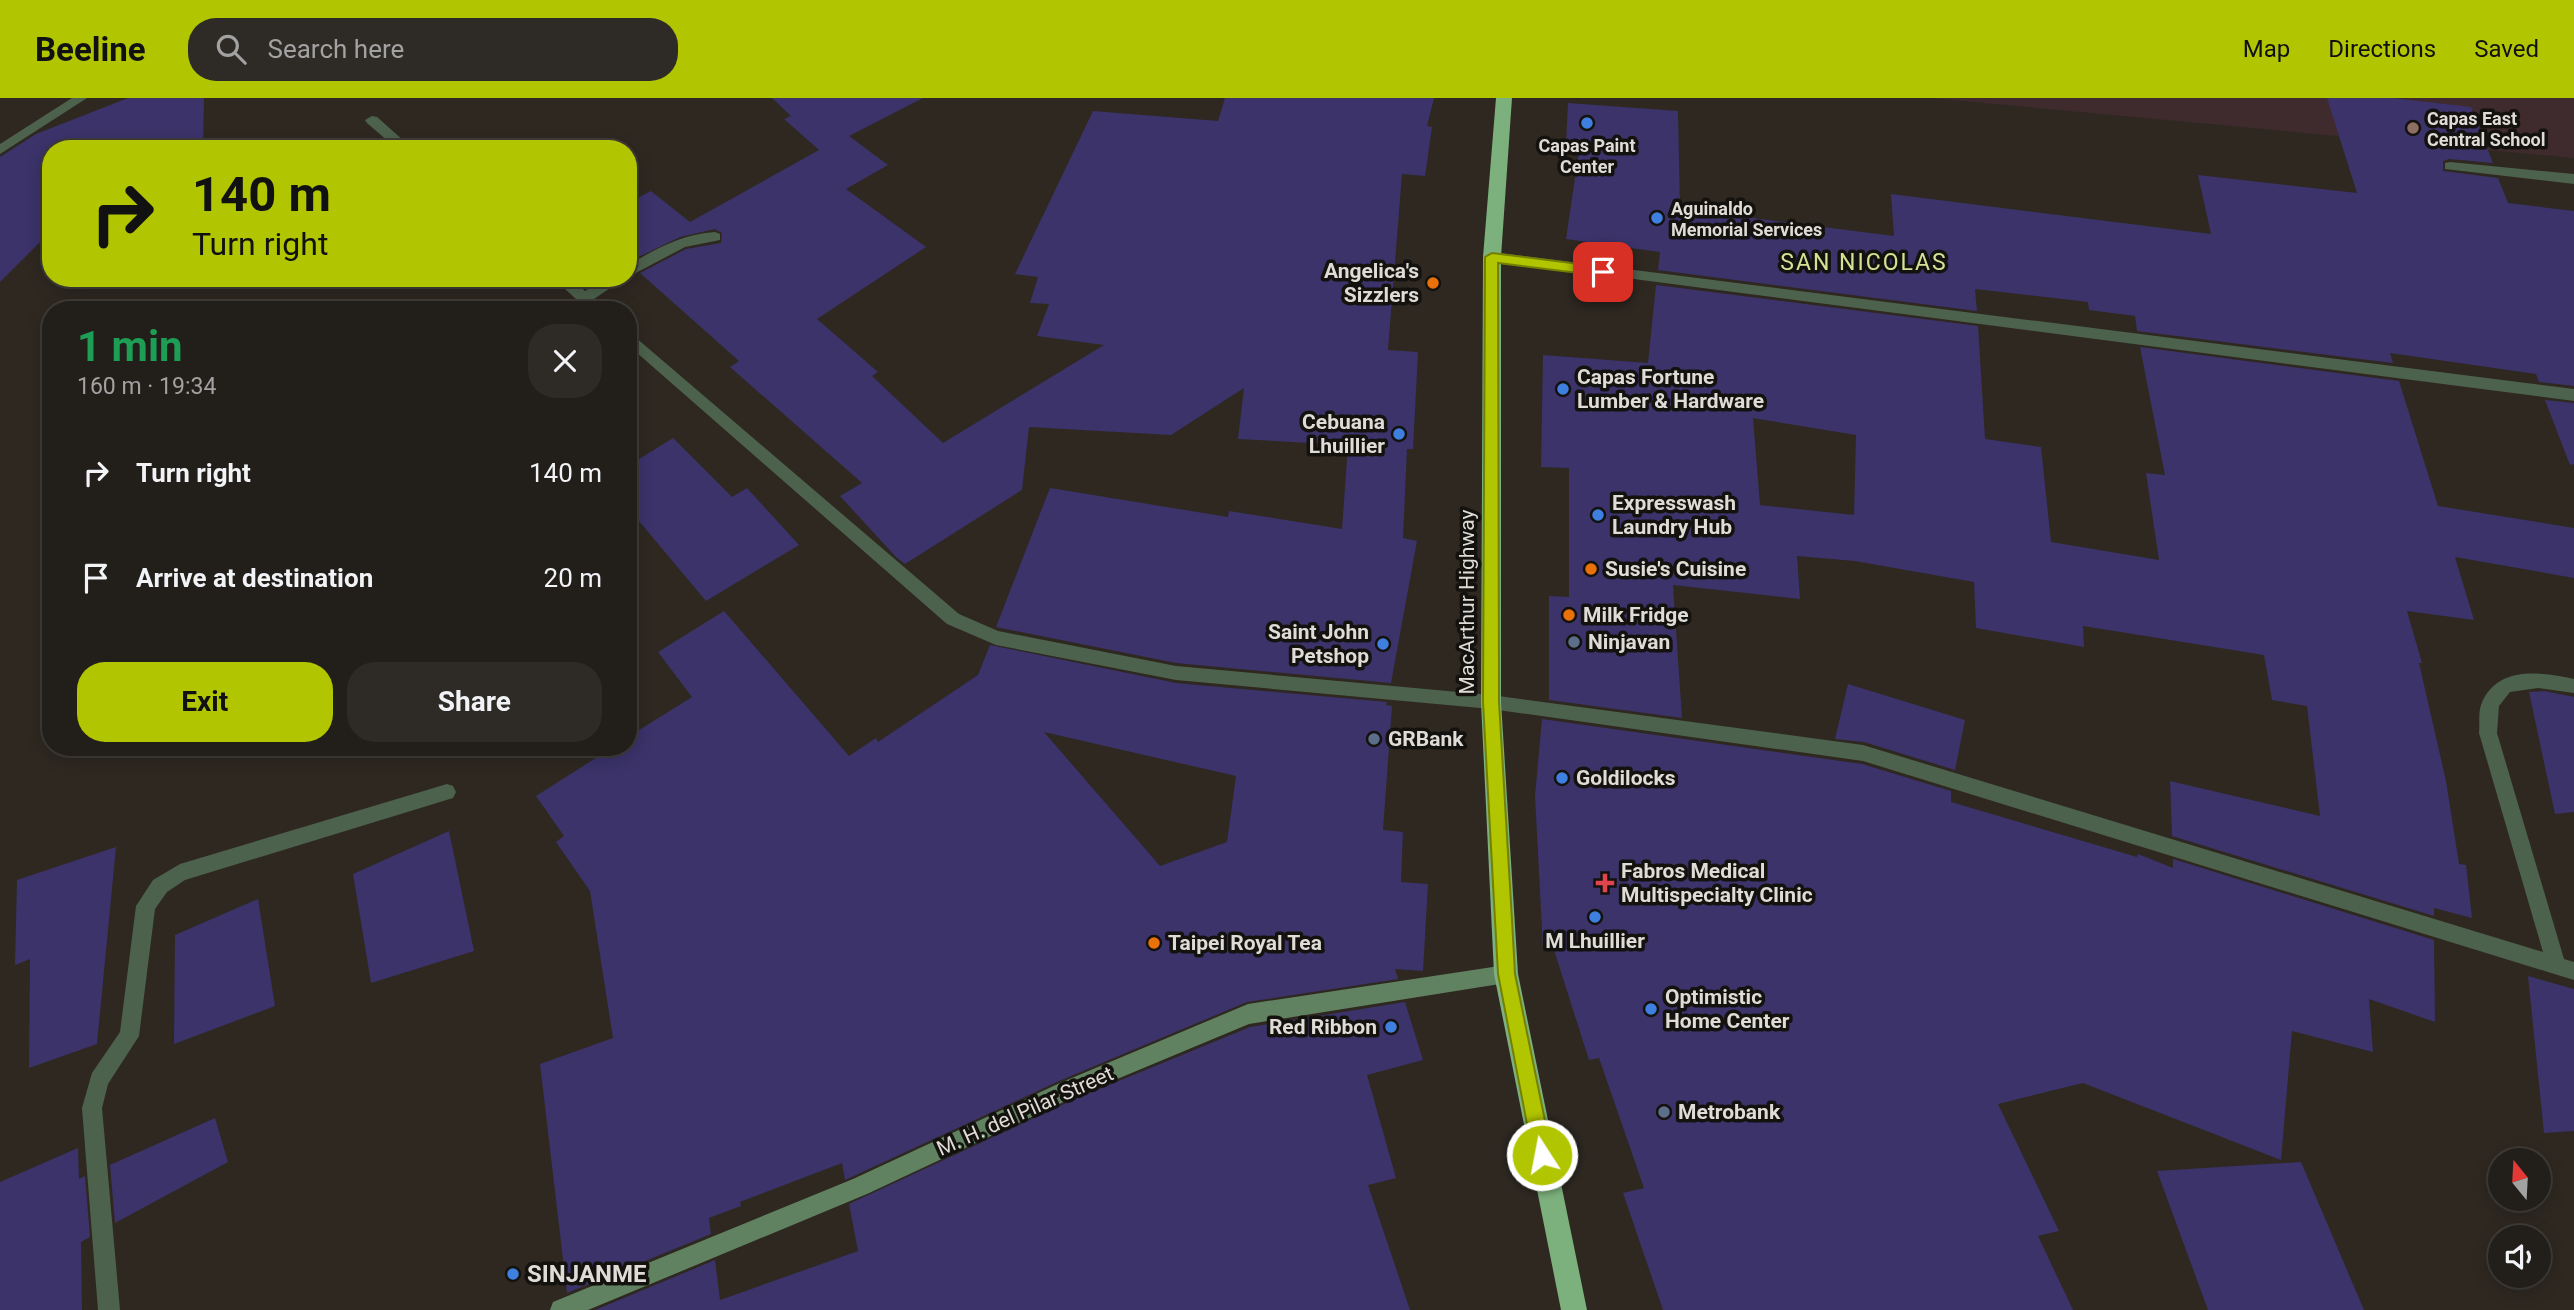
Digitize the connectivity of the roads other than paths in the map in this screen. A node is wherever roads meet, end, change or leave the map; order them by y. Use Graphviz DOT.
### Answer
graph roads {
  1 [pos="81,98"];
  2 [pos="1504,98"];
  3 [pos="372,120"];
  4 [pos="395,140"];
  5 [pos="0,150"];
  6 [pos="2450,166"];
  7 [pos="2574,179"];
  8 [pos="715,237"];
  9 [pos="1492,257"];
  10 [pos="637,267"];
  11 [pos="571,287"];
  12 [pos="603,287"];
  13 [pos="584,298"];
  14 [pos="588,301"];
  15 [pos="637,344"];
  16 [pos="2574,395"];
  17 [pos="2574,685"];
  18 [pos="1491,702"];
  19 [pos="446,792"];
  20 [pos="2556,965"];
  21 [pos="2574,971"];
  22 [pos="1506,974"];
  23 [pos="109,1310"];
  24 [pos="561,1310"];
  25 [pos="1574,1310"];
  1 -- 5 [label="street"];
  2 -- 9 [label="highway, MacArthur Highway"];
  3 -- 4 [label="street"];
  6 -- 7 [label="street"];
  8 -- 10 [label="street"];
  9 -- 16 [label="street"];
  9 -- 18 [label="highway, MacArthur Highway"];
  11 -- 13 [label="street"];
  12 -- 13 [label="street"];
  13 -- 14 [label="street"];
  15 -- 18 [label="street"];
  17 -- 20 [label="street"];
  18 -- 20 [label="street"];
  18 -- 22 [label="highway, MacArthur Highway"];
  19 -- 23 [label="street"];
  20 -- 21 [label="street"];
  22 -- 24 [label="street, M. H. del Pilar Street"];
  22 -- 25 [label="highway, MacArthur Highway"];
}
